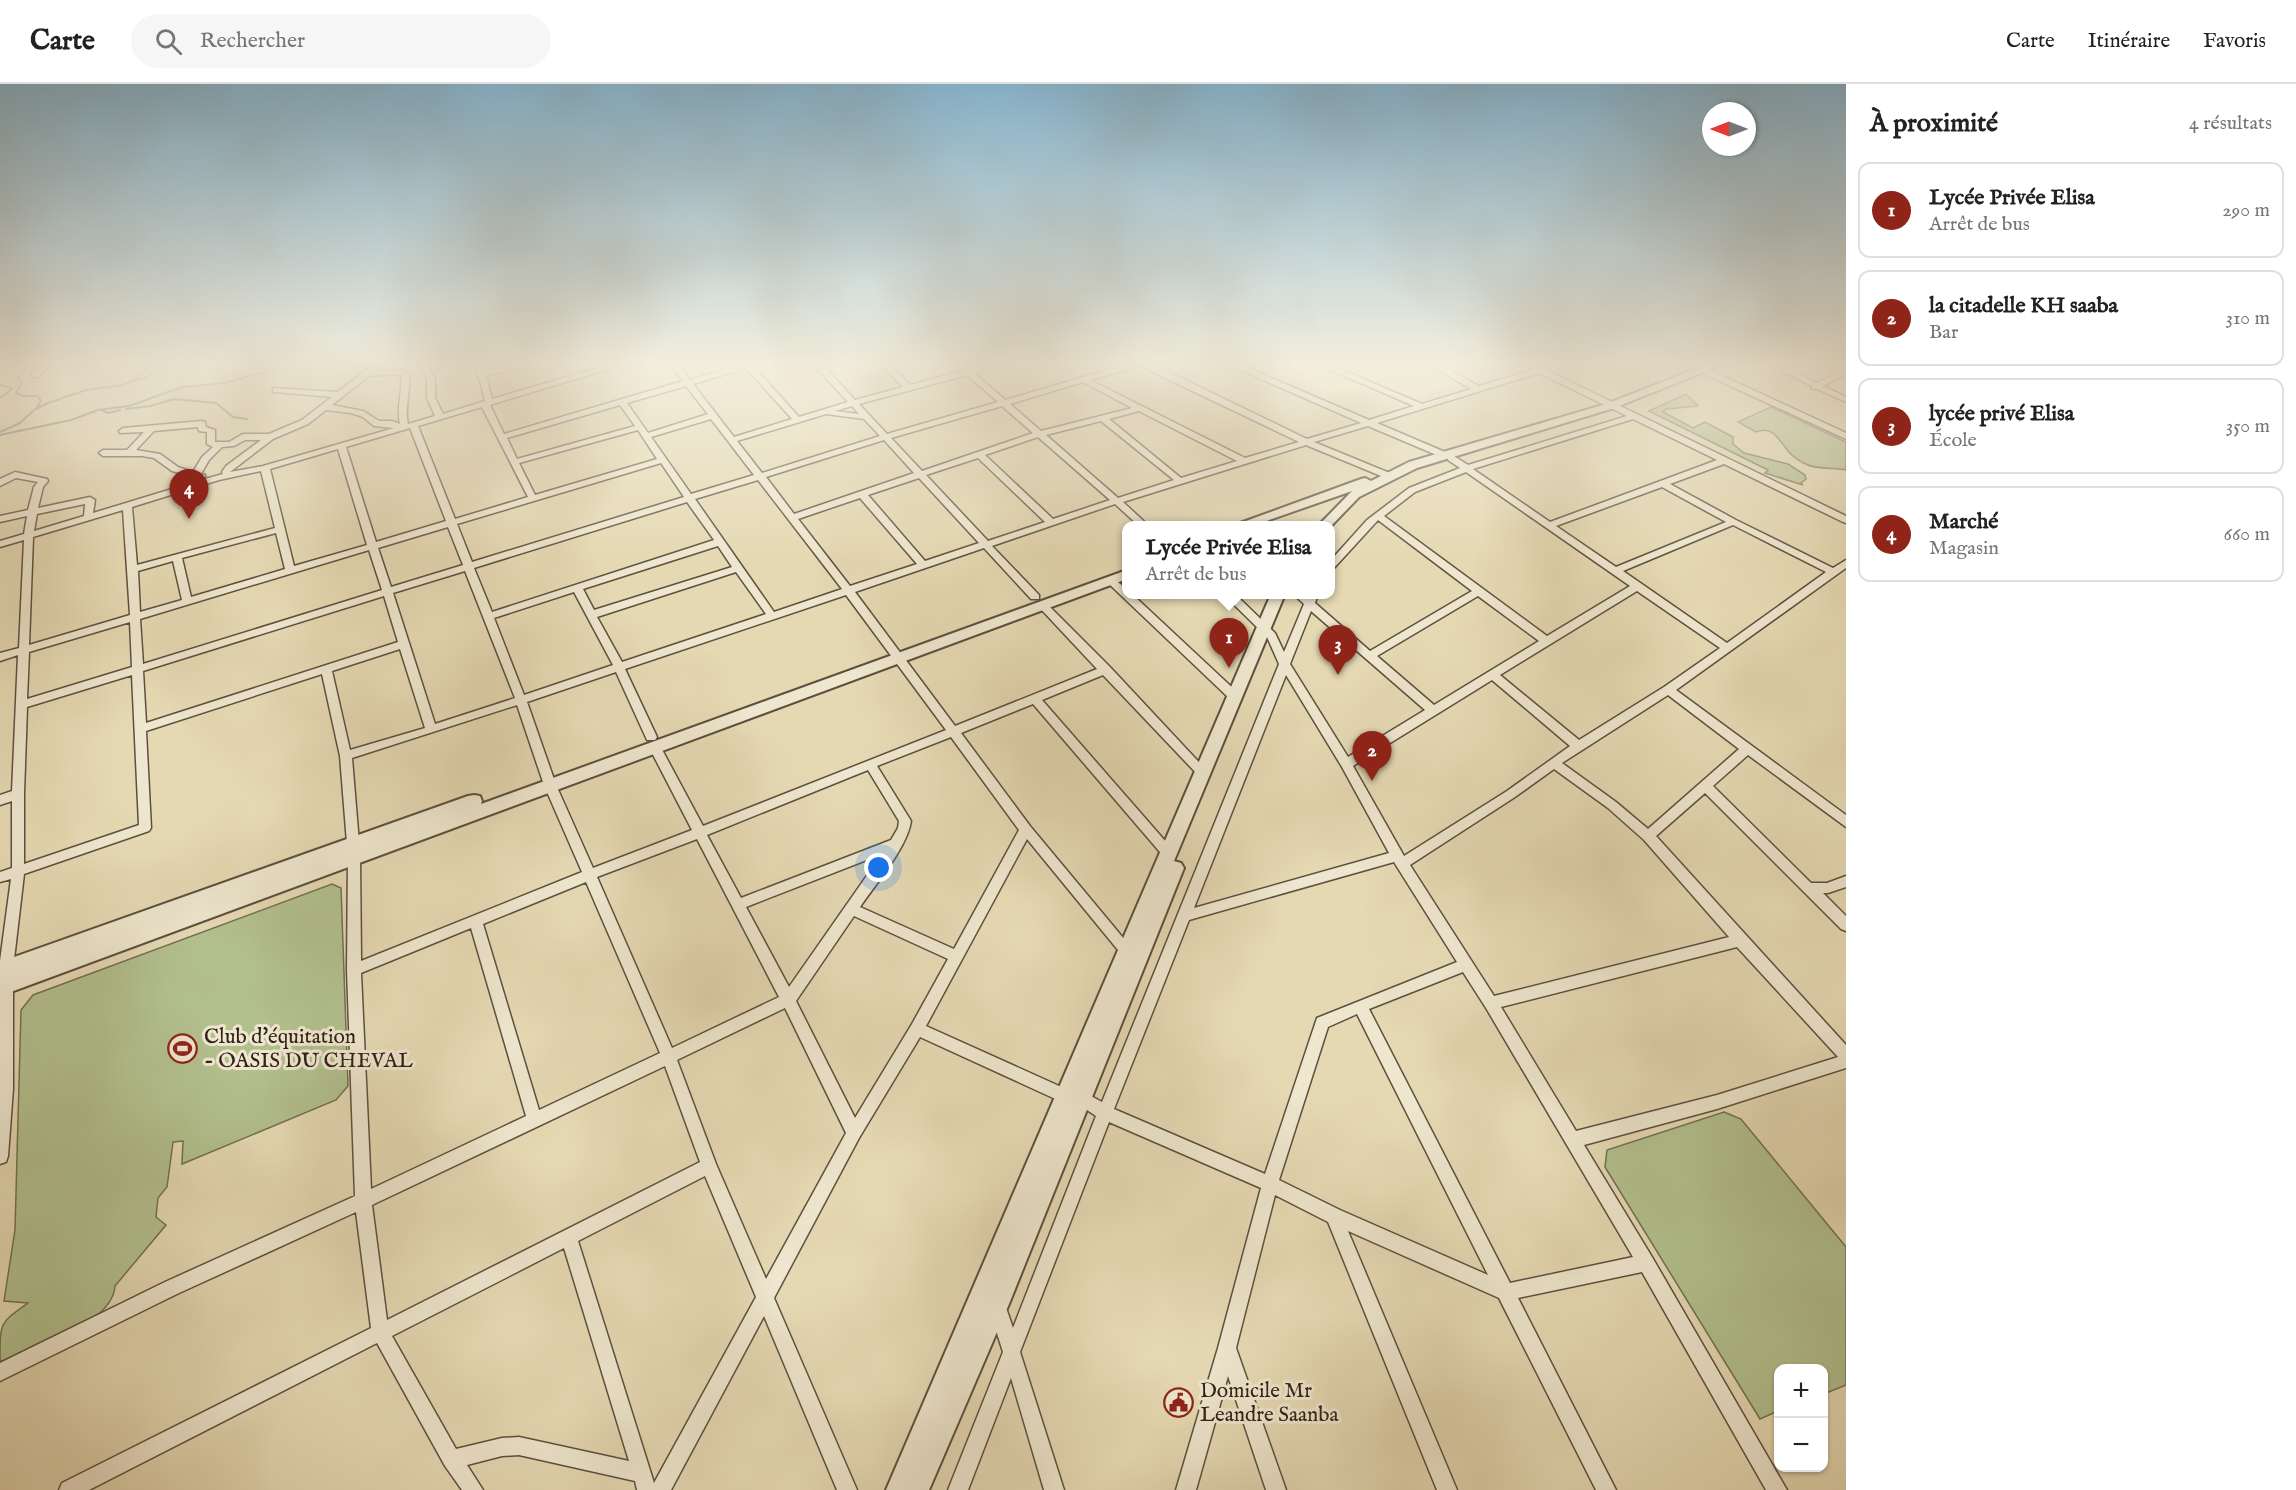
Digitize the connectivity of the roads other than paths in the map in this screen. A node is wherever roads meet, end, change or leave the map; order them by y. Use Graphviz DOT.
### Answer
graph roads {
  1 [pos="407,427"];
  2 [pos="640,427"];
  3 [pos="152,428"];
  4 [pos="158,428"];
  5 [pos="202,428"];
  6 [pos="296,428"];
  7 [pos="405,428"];
  8 [pos="498,428"];
  9 [pos="534,428"];
  10 [pos="638,428"];
  11 [pos="675,428"];
  12 [pos="723,428"];
  13 [pos="775,428"];
  14 [pos="877,428"];
  15 [pos="917,428"];
  16 [pos="1032,428"];
  17 [pos="1065,428"];
  18 [pos="1115,428"];
  19 [pos="1179,428"];
  20 [pos="1276,428"];
  21 [pos="1357,428"];
  22 [pos="1377,428"];
  23 [pos="1544,428"];
  24 [pos="1597,428"];
  25 [pos="1655,428"];
  26 [pos="1828,428"];
  27 [pos="123,431"];
  28 [pos="1039,434"];
  29 [pos="646,436"];
  30 [pos="1846,436"];
  31 [pos="270,437"];
  32 [pos="502,437"];
  33 [pos="886,437"];
  34 [pos="732,440"];
  35 [pos="1308,443"];
  36 [pos="220,445"];
  37 [pos="341,446"];
  38 [pos="103,453"];
  39 [pos="130,453"];
  40 [pos="980,455"];
  41 [pos="1447,456"];
  42 [pos="663,460"];
  43 [pos="1725,460"];
  44 [pos="515,462"];
  45 [pos="1246,462"];
  46 [pos="265,468"];
  47 [pos="1464,468"];
  48 [pos="228,475"];
  49 [pos="921,475"];
  50 [pos="1389,476"];
  51 [pos="196,477"];
  52 [pos="760,477"];
  53 [pos="217,478"];
  54 [pos="1181,482"];
  55 [pos="0,483"];
  56 [pos="1662,483"];
  57 [pos="189,486"];
  58 [pos="862,494"];
  59 [pos="533,499"];
  60 [pos="690,500"];
  61 [pos="1116,501"];
  62 [pos="1353,502"];
  63 [pos="127,506"];
  64 [pos="31,514"];
  65 [pos="1378,516"];
  66 [pos="88,517"];
  67 [pos="792,518"];
  68 [pos="0,519"];
  69 [pos="1846,520"];
  70 [pos="1140,521"];
  71 [pos="1250,521"];
  72 [pos="1274,521"];
  73 [pos="1329,521"];
  74 [pos="1052,522"];
  75 [pos="1733,522"];
  76 [pos="451,523"];
  77 [pos="1335,525"];
  78 [pos="1548,526"];
  79 [pos="279,529"];
  80 [pos="30,533"];
  81 [pos="719,542"];
  82 [pos="0,544"];
  83 [pos="987,544"];
  84 [pos="374,546"];
  85 [pos="177,556"];
  86 [pos="1335,562"];
  87 [pos="1846,563"];
  88 [pos="923,565"];
  89 [pos="468,568"];
  90 [pos="738,568"];
  91 [pos="1122,568"];
  92 [pos="132,570"];
  93 [pos="290,571"];
  94 [pos="1616,572"];
  95 [pos="1833,572"];
  96 [pos="1119,577"];
  97 [pos="1637,586"];
  98 [pos="577,588"];
  99 [pos="848,590"];
  100 [pos="1479,591"];
  101 [pos="388,593"];
  102 [pos="1140,599"];
  103 [pos="1233,599"];
  104 [pos="1277,599"];
  105 [pos="1286,599"];
  106 [pos="187,600"];
  107 [pos="1311,600"];
  108 [pos="1039,602"];
  109 [pos="134,615"];
  110 [pos="591,615"];
  111 [pos="487,616"];
  112 [pos="772,616"];
  113 [pos="1267,631"];
  114 [pos="1547,642"];
  115 [pos="403,644"];
  116 [pos="1726,647"];
  117 [pos="24,649"];
  118 [pos="895,654"];
  119 [pos="1369,656"];
  120 [pos="0,657"];
  121 [pos="1284,663"];
  122 [pos="619,667"];
  123 [pos="326,669"];
  124 [pos="137,670"];
  125 [pos="1106,670"];
  126 [pos="1493,675"];
  127 [pos="1668,690"];
  128 [pos="1234,696"];
  129 [pos="1035,699"];
  130 [pos="521,700"];
  131 [pos="22,705"];
  132 [pos="1433,711"];
  133 [pos="140,729"];
  134 [pos="431,730"];
  135 [pos="955,731"];
  136 [pos="653,742"];
  137 [pos="1578,746"];
  138 [pos="1748,748"];
  139 [pos="346,756"];
  140 [pos="870,764"];
  141 [pos="1346,764"];
  142 [pos="1555,764"];
  143 [pos="1203,773"];
  144 [pos="549,781"];
  145 [pos="1705,786"];
  146 [pos="18,794"];
  147 [pos="0,800"];
  148 [pos="1846,822"];
  149 [pos="1026,830"];
  150 [pos="702,832"];
  151 [pos="1648,836"];
  152 [pos="896,843"];
  153 [pos="354,849"];
  154 [pos="1169,854"];
  155 [pos="1399,860"];
  156 [pos="18,871"];
  157 [pos="588,875"];
  158 [pos="0,877"];
  159 [pos="1846,880"];
  160 [pos="1808,888"];
  161 [pos="737,905"];
  162 [pos="851,909"];
  163 [pos="1184,916"];
  164 [pos="476,921"];
  165 [pos="1846,925"];
  166 [pos="1740,940"];
  167 [pos="1127,951"];
  168 [pos="956,956"];
  169 [pos="1465,965"];
  170 [pos="354,970"];
  171 [pos="3,977"];
  172 [pos="788,1000"];
  173 [pos="1491,1003"];
  174 [pos="1360,1006"];
  175 [pos="916,1029"];
  176 [pos="1846,1055"];
  177 [pos="669,1057"];
  178 [pos="1846,1061"];
  179 [pos="2,1091"];
  180 [pos="1073,1097"];
  181 [pos="1106,1113"];
  182 [pos="534,1119"];
  183 [pos="854,1133"];
  184 [pos="1573,1140"];
  185 [pos="0,1156"];
  186 [pos="709,1166"];
  187 [pos="1270,1184"];
  188 [pos="363,1201"];
  189 [pos="1334,1216"];
  190 [pos="569,1237"];
  191 [pos="1646,1263"];
  192 [pos="1506,1292"];
  193 [pos="765,1297"];
  194 [pos="997,1304"];
  195 [pos="380,1332"];
  196 [pos="1227,1348"];
  197 [pos="1012,1355"];
  198 [pos="0,1372"];
  199 [pos="452,1459"];
  200 [pos="644,1482"];
  201 [pos="69,1490"];
  202 [pos="473,1490"];
  203 [pos="661,1490"];
  204 [pos="847,1490"];
  205 [pos="899,1490"];
  206 [pos="916,1490"];
  207 [pos="958,1490"];
  208 [pos="1054,1490"];
  209 [pos="1186,1490"];
  210 [pos="1276,1490"];
  211 [pos="1448,1490"];
  212 [pos="1606,1490"];
  213 [pos="1777,1490"];
  1 -- 76 [label="street"];
  2 -- 29 [label="street"];
  3 -- 4 [label="street"];
  3 -- 27 [label="street"];
  3 -- 39 [label="street"];
  5 -- 36 [label="street"];
  6 -- 31 [label="street"];
  7 -- 37 [label="street"];
  8 -- 32 [label="street"];
  9 -- 32 [label="street"];
  10 -- 44 [label="street"];
  11 -- 29 [label="street"];
  12 -- 34 [label="street"];
  13 -- 34 [label="street"];
  14 -- 33 [label="street"];
  15 -- 33 [label="street"];
  16 -- 28 [label="street"];
  17 -- 28 [label="street"];
  18 -- 54 [label="street"];
  19 -- 45 [label="street"];
  20 -- 35 [label="street"];
  21 -- 35 [label="street"];
  22 -- 41 [label="street"];
  23 -- 41 [label="street"];
  24 -- 47 [label="street"];
  25 -- 43 [label="street"];
  26 -- 30 [label="street"];
  28 -- 40 [label="street"];
  28 -- 61 [label="street"];
  29 -- 42 [label="street"];
  31 -- 36 [label="street"];
  31 -- 48 [label="street"];
  32 -- 44 [label="street"];
  33 -- 49 [label="street"];
  33 -- 52 [label="street"];
  34 -- 52 [label="street"];
  35 -- 45 [label="street"];
  35 -- 50 [label="street"];
  36 -- 51 [label="street"];
  37 -- 46 [label="street"];
  37 -- 84 [label="street"];
  38 -- 39 [label="street"];
  39 -- 51 [label="street"];
  40 -- 49 [label="street"];
  40 -- 74 [label="street"];
  41 -- 47 [label="street"];
  41 -- 50 [label="street"];
  41 -- 62 [label="street"];
  42 -- 59 [label="street"];
  42 -- 60 [label="street"];
  43 -- 56 [label="street"];
  43 -- 69 [label="street"];
  44 -- 59 [label="street"];
  45 -- 54 [label="street"];
  46 -- 48 [label="street"];
  46 -- 79 [label="street"];
  47 -- 65 [label="street"];
  47 -- 78 [label="street"];
  48 -- 53 [label="street"];
  49 -- 58 [label="street"];
  49 -- 83 [label="street"];
  50 -- 62 [label="street"];
  50 -- 71 [label="street"];
  51 -- 53 [label="street"];
  51 -- 57 [label="street"];
  52 -- 60 [label="street"];
  52 -- 67 [label="street"];
  53 -- 57 [label="street"];
  54 -- 61 [label="street"];
  55 -- 64 [label="street"];
  56 -- 75 [label="street"];
  56 -- 78 [label="street"];
  57 -- 63 [label="street"];
  58 -- 67 [label="street"];
  58 -- 88 [label="street"];
  59 -- 76 [label="street"];
  60 -- 81 [label="street"];
  60 -- 89 [label="street"];
  61 -- 70 [label="street"];
  61 -- 74 [label="street"];
  62 -- 72 [label="street"];
  62 -- 73 [label="street"];
  62 -- 77 [label="street"];
  63 -- 66 [label="street"];
  63 -- 92 [label="street"];
  64 -- 66 [label="street"];
  64 -- 68 [label="street"];
  64 -- 80 [label="street"];
  65 -- 86 [label="street"];
  65 -- 100 [label="street"];
  66 -- 80 [label="street"];
  67 -- 99 [label="street"];
  74 -- 83 [label="street"];
  75 -- 94 [label="street"];
  75 -- 95 [label="street"];
  76 -- 84 [label="street"];
  76 -- 89 [label="street"];
  78 -- 94 [label="street"];
  79 -- 85 [label="street"];
  79 -- 93 [label="street"];
  80 -- 82 [label="street"];
  80 -- 117 [label="street"];
  81 -- 90 [label="street"];
  81 -- 98 [label="street"];
  83 -- 88 [label="street"];
  83 -- 108 [label="street"];
  84 -- 93 [label="street"];
  84 -- 101 [label="street"];
  85 -- 92 [label="street"];
  85 -- 106 [label="street"];
  87 -- 95 [label="street"];
  88 -- 99 [label="street"];
  89 -- 101 [label="street"];
  89 -- 111 [label="street"];
  90 -- 110 [label="street"];
  90 -- 112 [label="street"];
  91 -- 108 [label="street"];
  92 -- 109 [label="street"];
  93 -- 106 [label="street"];
  94 -- 97 [label="street"];
  95 -- 116 [label="street"];
  96 -- 108 [label="street"];
  97 -- 114 [label="street"];
  97 -- 116 [label="street"];
  98 -- 110 [label="street"];
  98 -- 111 [label="street"];
  99 -- 112 [label="street"];
  99 -- 118 [label="street"];
  100 -- 114 [label="street"];
  100 -- 119 [label="street"];
  101 -- 115 [label="street"];
  101 -- 124 [label="street"];
  102 -- 128 [label="street"];
  103 -- 113 [label="street"];
  104 -- 113 [label="street"];
  105 -- 113 [label="street"];
  106 -- 109 [label="street"];
  107 -- 119 [label="street"];
  107 -- 121 [label="street"];
  108 -- 118 [label="street"];
  108 -- 125 [label="street"];
  109 -- 117 [label="street"];
  109 -- 124 [label="street"];
  110 -- 122 [label="street"];
  111 -- 130 [label="street"];
  112 -- 122 [label="street"];
  113 -- 121 [label="street"];
  113 -- 128 [label="street"];
  113 -- 180 [label="street"];
  114 -- 126 [label="street"];
  115 -- 123 [label="street"];
  115 -- 134 [label="street"];
  116 -- 127 [label="street"];
  117 -- 120 [label="street"];
  117 -- 131 [label="street"];
  118 -- 135 [label="street"];
  118 -- 136 [label="street"];
  119 -- 132 [label="street"];
  121 -- 141 [label="street"];
  121 -- 163 [label="street"];
  122 -- 130 [label="street"];
  122 -- 136 [label="street"];
  123 -- 133 [label="street"];
  123 -- 139 [label="street"];
  124 -- 131 [label="street"];
  124 -- 133 [label="street"];
  125 -- 129 [label="street"];
  125 -- 143 [label="street"];
  126 -- 132 [label="street"];
  126 -- 137 [label="street"];
  127 -- 137 [label="street"];
  127 -- 138 [label="street"];
  128 -- 143 [label="street"];
  129 -- 135 [label="street"];
  129 -- 154 [label="street"];
  130 -- 134 [label="street"];
  130 -- 144 [label="street"];
  131 -- 146 [label="street"];
  132 -- 141 [label="street"];
  133 -- 156 [label="street"];
  134 -- 139 [label="street"];
  135 -- 140 [label="street"];
  135 -- 149 [label="street"];
  136 -- 144 [label="street"];
  136 -- 150 [label="street"];
  137 -- 142 [label="street"];
  138 -- 145 [label="street"];
  138 -- 148 [label="street"];
  139 -- 153 [label="street"];
  140 -- 150 [label="street"];
  140 -- 152 [label="street"];
  141 -- 155 [label="street"];
  142 -- 151 [label="street"];
  142 -- 155 [label="street"];
  143 -- 154 [label="street"];
  144 -- 153 [label="street"];
  144 -- 157 [label="street"];
  145 -- 151 [label="street"];
  145 -- 160 [label="street"];
  146 -- 147 [label="street"];
  146 -- 156 [label="street"];
  149 -- 167 [label="street"];
  149 -- 168 [label="street"];
  150 -- 157 [label="street"];
  150 -- 161 [label="street"];
  151 -- 166 [label="street"];
  152 -- 161 [label="street"];
  152 -- 162 [label="street"];
  153 -- 170 [label="street"];
  153 -- 171 [label="street"];
  154 -- 167 [label="street"];
  155 -- 163 [label="street"];
  155 -- 169 [label="street"];
  156 -- 158 [label="street"];
  156 -- 171 [label="street"];
  157 -- 164 [label="street"];
  157 -- 177 [label="street"];
  159 -- 160 [label="street"];
  160 -- 165 [label="street"];
  161 -- 172 [label="street"];
  162 -- 168 [label="street"];
  162 -- 172 [label="street"];
  163 -- 181 [label="street"];
  164 -- 170 [label="street"];
  164 -- 182 [label="street"];
  166 -- 173 [label="street"];
  166 -- 176 [label="street"];
  167 -- 180 [label="street"];
  168 -- 175 [label="street"];
  169 -- 173 [label="street"];
  169 -- 174 [label="street"];
  170 -- 188 [label="street"];
  171 -- 179 [label="street"];
  172 -- 177 [label="street"];
  172 -- 183 [label="street"];
  173 -- 184 [label="street"];
  174 -- 187 [label="street"];
  174 -- 192 [label="street"];
  175 -- 180 [label="street"];
  175 -- 183 [label="street"];
  177 -- 182 [label="street"];
  177 -- 186 [label="street"];
  178 -- 184 [label="street"];
  179 -- 185 [label="street"];
  180 -- 181 [label="street"];
  180 -- 194 [label="street"];
  180 -- 205 [label="street"];
  181 -- 187 [label="street"];
  181 -- 197 [label="street"];
  182 -- 188 [label="street"];
  183 -- 193 [label="street"];
  184 -- 191 [label="street"];
  186 -- 190 [label="street"];
  186 -- 193 [label="street"];
  187 -- 189 [label="street"];
  187 -- 196 [label="street"];
  188 -- 195 [label="street"];
  188 -- 198 [label="street"];
  189 -- 192 [label="street"];
  189 -- 211 [label="street"];
  190 -- 195 [label="street"];
  190 -- 200 [label="street"];
  191 -- 192 [label="street"];
  191 -- 213 [label="street"];
  192 -- 212 [label="street"];
  193 -- 203 [label="street"];
  193 -- 204 [label="street"];
  194 -- 197 [label="street"];
  194 -- 206 [label="street"];
  195 -- 199 [label="street"];
  195 -- 201 [label="street"];
  196 -- 209 [label="street"];
  196 -- 210 [label="street"];
  197 -- 207 [label="street"];
  197 -- 208 [label="street"];
  199 -- 200 [label="street"];
  199 -- 202 [label="street"];
}
